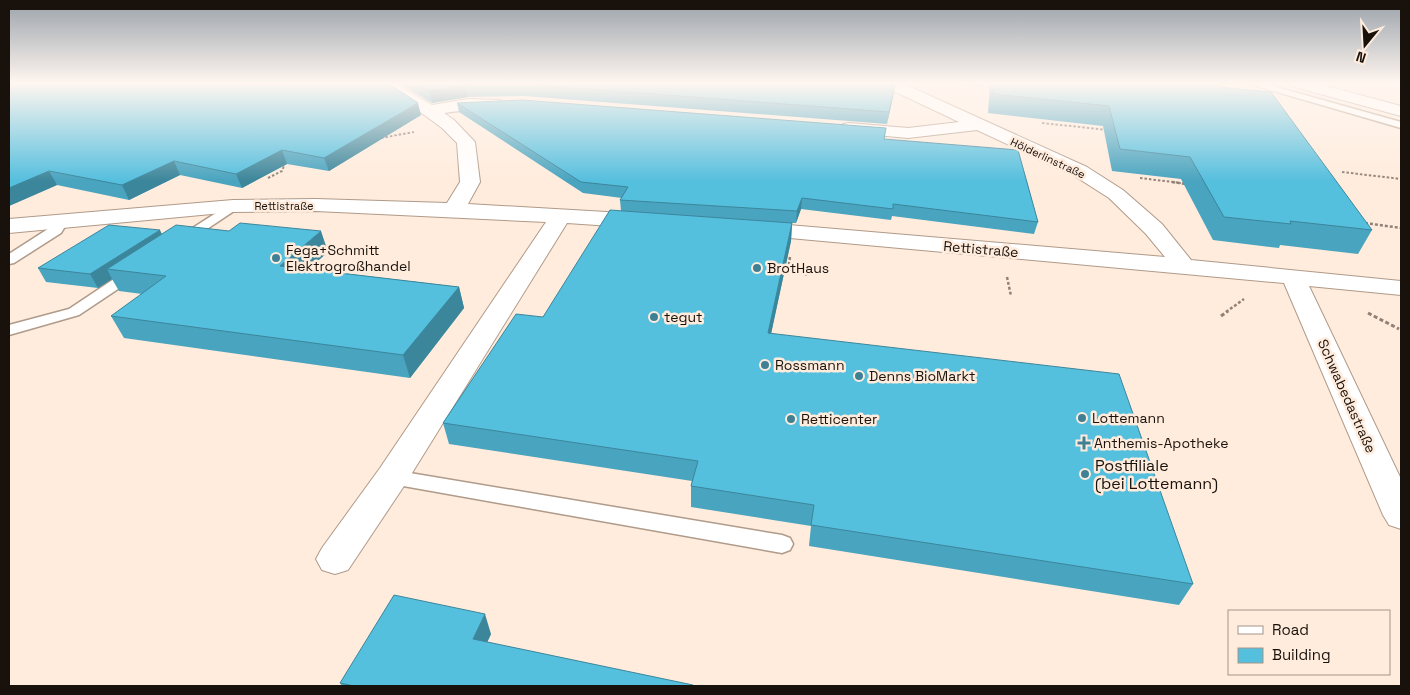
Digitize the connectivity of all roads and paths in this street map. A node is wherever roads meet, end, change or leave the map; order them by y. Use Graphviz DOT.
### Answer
graph roads {
  1 [pos="436,115"];
  2 [pos="958,115"];
  3 [pos="1364,115"];
  4 [pos="1040,123"];
  5 [pos="448,124"];
  6 [pos="978,125"];
  7 [pos="829,126"];
  8 [pos="1401,126"];
  9 [pos="1116,131"];
  10 [pos="374,137"];
  11 [pos="285,161"];
  12 [pos="1342,172"];
  13 [pos="1360,174"];
  14 [pos="1138,178"];
  15 [pos="1401,179"];
  16 [pos="1364,180"];
  17 [pos="1187,184"];
  18 [pos="233,206"];
  19 [pos="454,210"];
  20 [pos="560,216"];
  21 [pos="63,220"];
  22 [pos="659,222"];
  23 [pos="1358,222"];
  24 [pos="9,226"];
  25 [pos="738,228"];
  26 [pos="1401,228"];
  27 [pos="169,248"];
  28 [pos="792,249"];
  29 [pos="9,260"];
  30 [pos="146,264"];
  31 [pos="1184,266"];
  32 [pos="807,276"];
  33 [pos="1293,277"];
  34 [pos="1401,288"];
  35 [pos="9,330"];
  36 [pos="392,477"];
  37 [pos="1401,515"];
  38 [pos="782,544"];
  39 [pos="335,559"];
  1 -- 5 [label="street"];
  2 -- 6 [label="street, Hölderlinstraße"];
  3 -- 8 [label="lane"];
  4 -- 9 [label="path"];
  5 -- 10 [label="path"];
  5 -- 19 [label="street"];
  6 -- 7 [label="street"];
  6 -- 31 [label="street, Hölderlinstraße"];
  11 -- 18 [label="path"];
  12 -- 13 [label="path"];
  13 -- 15 [label="path"];
  13 -- 16 [label="path"];
  14 -- 17 [label="path"];
  18 -- 19 [label="street, Rettistraße"];
  18 -- 21 [label="street, Rettistraße"];
  18 -- 27 [label="lane"];
  19 -- 20 [label="street, Rettistraße"];
  20 -- 22 [label="street, Rettistraße"];
  20 -- 36 [label="street"];
  21 -- 24 [label="street, Rettistraße"];
  21 -- 29 [label="lane"];
  23 -- 26 [label="path"];
  25 -- 31 [label="street, Rettistraße"];
  28 -- 32 [label="path"];
  30 -- 35 [label="lane"];
  31 -- 33 [label="street, Rettistraße"];
  33 -- 34 [label="street, Rettistraße"];
  33 -- 37 [label="street, Schwabedastraße"];
  36 -- 38 [label="lane"];
  36 -- 39 [label="street"];
}
